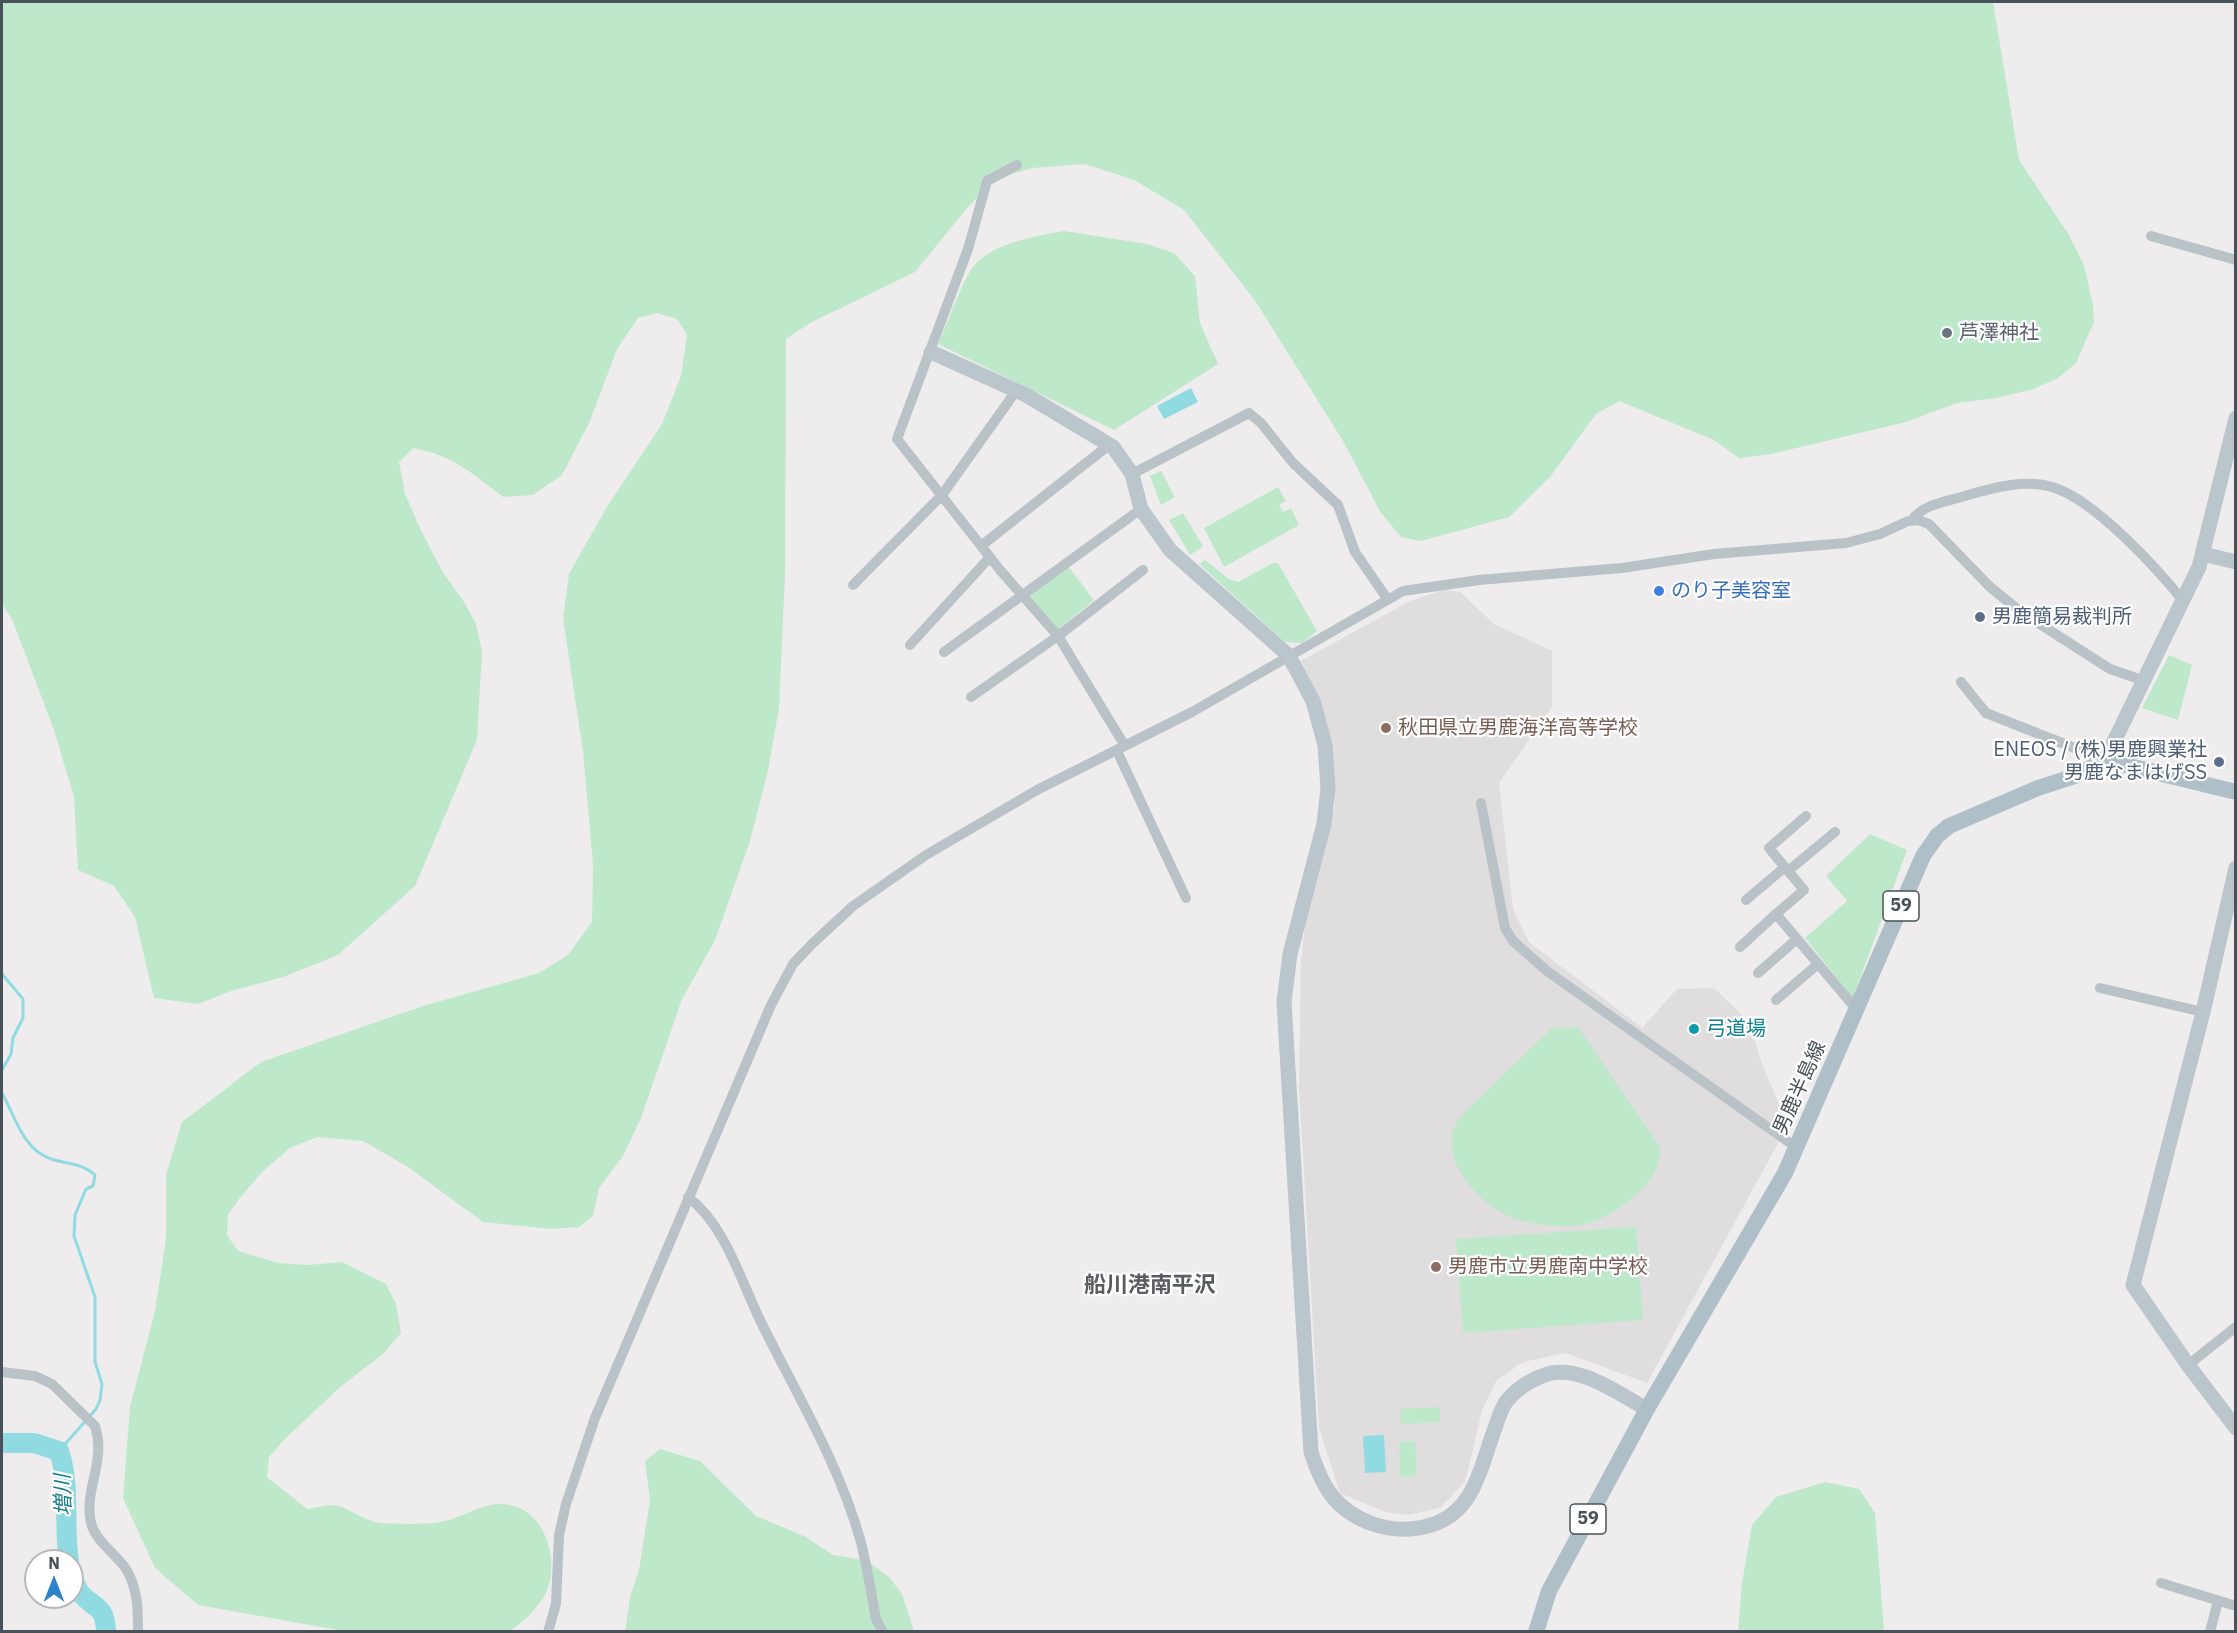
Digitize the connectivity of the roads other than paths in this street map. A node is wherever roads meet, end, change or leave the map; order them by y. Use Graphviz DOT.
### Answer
graph roads {
  1 [pos="1017,165"];
  2 [pos="2151,236"];
  3 [pos="2235,260"];
  4 [pos="931,352"];
  5 [pos="1016,390"];
  6 [pos="2235,418"];
  7 [pos="1109,445"];
  8 [pos="1132,474"];
  9 [pos="942,495"];
  10 [pos="1142,509"];
  11 [pos="1912,520"];
  12 [pos="981,546"];
  13 [pos="2203,554"];
  14 [pos="990,557"];
  15 [pos="2235,562"];
  16 [pos="1143,570"];
  17 [pos="853,585"];
  18 [pos="1022,595"];
  19 [pos="1388,600"];
  20 [pos="2184,602"];
  21 [pos="1058,636"];
  22 [pos="910,645"];
  23 [pos="944,652"];
  24 [pos="1288,655"];
  25 [pos="2142,680"];
  26 [pos="1961,682"];
  27 [pos="971,697"];
  28 [pos="1121,748"];
  29 [pos="2105,760"];
  30 [pos="2235,792"];
  31 [pos="1482,803"];
  32 [pos="1806,816"];
  33 [pos="1835,832"];
  34 [pos="2235,868"];
  35 [pos="1786,869"];
  36 [pos="1186,898"];
  37 [pos="1746,900"];
  38 [pos="1776,914"];
  39 [pos="1797,939"];
  40 [pos="1740,948"];
  41 [pos="1818,964"];
  42 [pos="1758,974"];
  43 [pos="2100,988"];
  44 [pos="1776,1000"];
  45 [pos="1857,1011"];
  46 [pos="2203,1012"];
  47 [pos="1797,1148"];
  48 [pos="688,1197"];
  49 [pos="2235,1327"];
  50 [pos="2188,1365"];
  51 [pos="2,1372"];
  52 [pos="1647,1409"];
  53 [pos="2235,1428"];
  54 [pos="2161,1584"];
  55 [pos="2218,1601"];
  56 [pos="2235,1606"];
  57 [pos="138,1632"];
  58 [pos="548,1632"];
  59 [pos="883,1632"];
  60 [pos="1536,1632"];
  61 [pos="2210,1632"];
  1 -- 4 [label="street"];
  2 -- 3 [label="street"];
  4 -- 5 [label="street"];
  4 -- 9 [label="street"];
  5 -- 7 [label="street"];
  5 -- 9 [label="street"];
  6 -- 13 [label="street"];
  7 -- 8 [label="street"];
  7 -- 12 [label="street"];
  8 -- 10 [label="street"];
  8 -- 19 [label="street"];
  9 -- 12 [label="street"];
  9 -- 17 [label="street"];
  10 -- 18 [label="street"];
  10 -- 24 [label="street"];
  11 -- 19 [label="street"];
  11 -- 20 [label="street"];
  11 -- 25 [label="street"];
  12 -- 14 [label="street"];
  13 -- 15 [label="street"];
  13 -- 20 [label="street"];
  14 -- 18 [label="street"];
  14 -- 22 [label="street"];
  16 -- 21 [label="street"];
  18 -- 21 [label="street"];
  18 -- 23 [label="street"];
  19 -- 24 [label="street"];
  20 -- 25 [label="street"];
  21 -- 27 [label="street"];
  21 -- 28 [label="street"];
  24 -- 28 [label="street"];
  24 -- 52 [label="street"];
  25 -- 29 [label="street"];
  26 -- 29 [label="street"];
  28 -- 36 [label="street"];
  28 -- 48 [label="street"];
  29 -- 30 [label="main road"];
  29 -- 45 [label="main road, 男鹿半島線 / 59"];
  31 -- 47 [label="street"];
  32 -- 35 [label="street"];
  33 -- 35 [label="street"];
  34 -- 46 [label="street"];
  35 -- 37 [label="street"];
  35 -- 38 [label="street"];
  38 -- 39 [label="street"];
  38 -- 40 [label="street"];
  39 -- 41 [label="street"];
  39 -- 42 [label="street"];
  41 -- 44 [label="street"];
  41 -- 45 [label="street"];
  43 -- 46 [label="street"];
  45 -- 47 [label="main road, 男鹿半島線 / 59"];
  46 -- 50 [label="street"];
  47 -- 52 [label="main road, 男鹿半島線 / 59"];
  48 -- 58 [label="street"];
  48 -- 59 [label="street"];
  49 -- 50 [label="street"];
  50 -- 53 [label="street"];
  51 -- 57 [label="street"];
  52 -- 60 [label="main road, 男鹿半島線 / 59"];
  54 -- 55 [label="street"];
  55 -- 56 [label="street"];
  55 -- 61 [label="street"];
}
